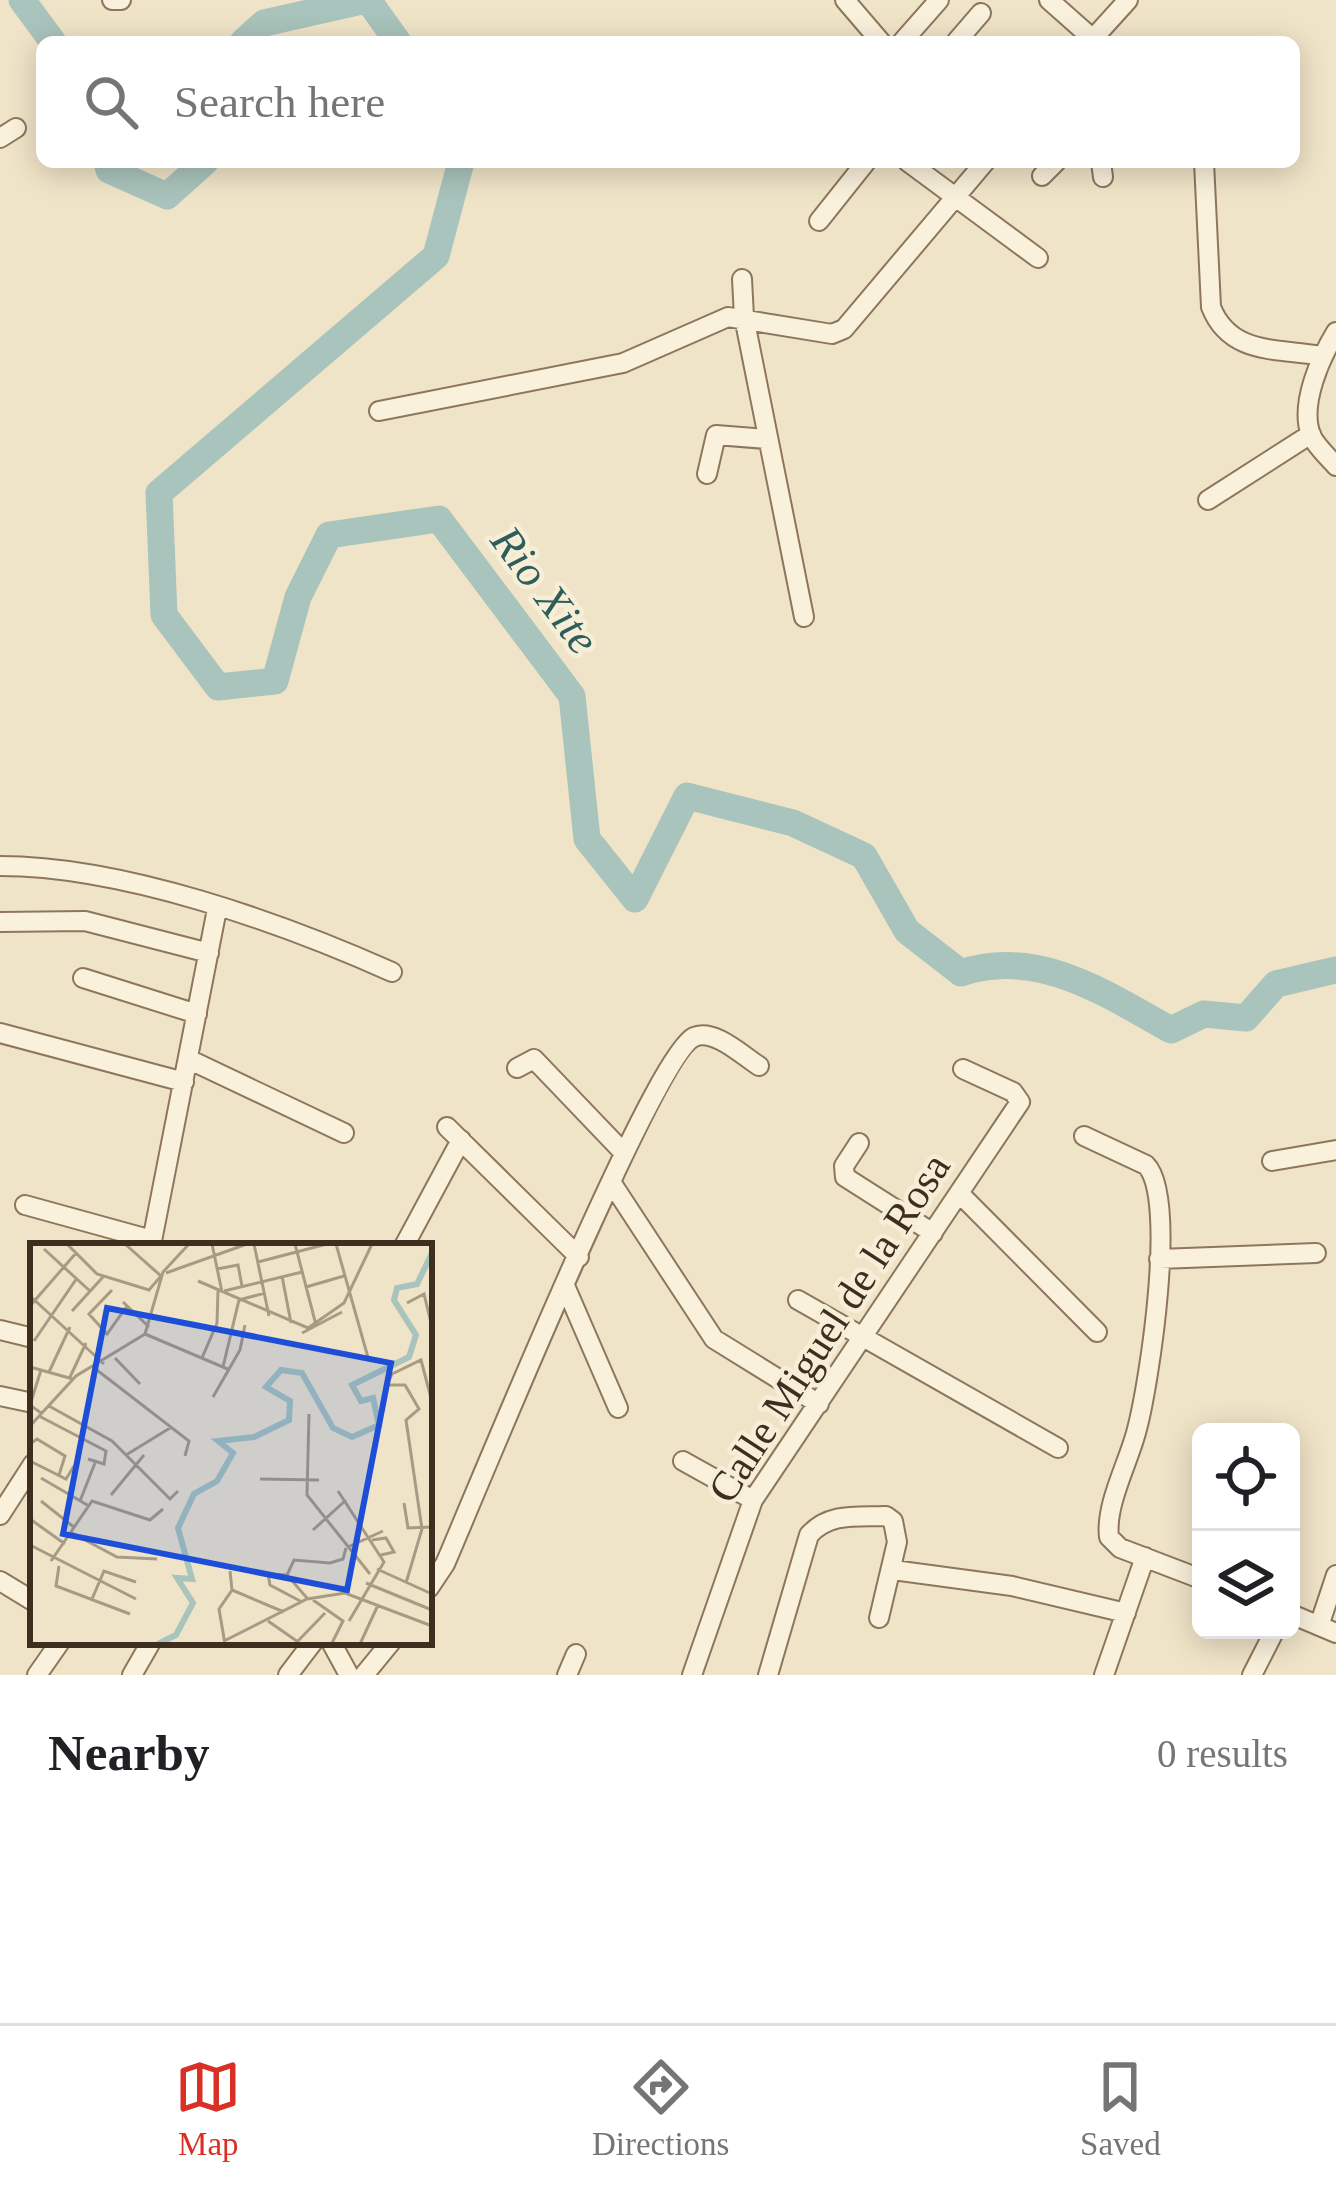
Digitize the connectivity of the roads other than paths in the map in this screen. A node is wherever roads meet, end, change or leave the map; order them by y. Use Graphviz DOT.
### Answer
graph roads {
  1 [pos="845,0"];
  2 [pos="1049,0"];
  3 [pos="1128,0"];
  4 [pos="932,3"];
  5 [pos="981,13"];
  6 [pos="876,36"];
  7 [pos="907,36"];
  8 [pos="961,36"];
  9 [pos="1087,36"];
  10 [pos="1095,36"];
  11 [pos="861,168"];
  12 [pos="916,168"];
  13 [pos="980,168"];
  14 [pos="1204,168"];
  15 [pos="955,198"];
  16 [pos="819,221"];
  17 [pos="1038,258"];
  18 [pos="742,279"];
  19 [pos="744,317"];
  20 [pos="1336,332"];
  21 [pos="1322,356"];
  22 [pos="380,411"];
  23 [pos="1311,434"];
  24 [pos="766,439"];
  25 [pos="1336,466"];
  26 [pos="707,474"];
  27 [pos="1208,500"];
  28 [pos="804,617"];
  29 [pos="0,866"];
  30 [pos="217,910"];
  31 [pos="0,922"];
  32 [pos="209,953"];
  33 [pos="392,972"];
  34 [pos="82,978"];
  35 [pos="197,1014"];
  36 [pos="0,1033"];
  37 [pos="188,1059"];
  38 [pos="759,1066"];
  39 [pos="517,1069"];
  40 [pos="963,1069"];
  41 [pos="184,1082"];
  42 [pos="344,1133"];
  43 [pos="1084,1136"];
  44 [pos="859,1143"];
  45 [pos="1336,1150"];
  46 [pos="623,1152"];
  47 [pos="1271,1161"];
  48 [pos="611,1182"];
  49 [pos="960,1194"];
  50 [pos="26,1205"];
  51 [pos="933,1233"];
  52 [pos="152,1243"];
  53 [pos="405,1243"];
  54 [pos="1316,1253"];
  55 [pos="579,1257"];
  56 [pos="1159,1259"];
  57 [pos="566,1288"];
  58 [pos="798,1300"];
  59 [pos="0,1330"];
  60 [pos="1097,1332"];
  61 [pos="30,1337"];
  62 [pos="863,1338"];
  63 [pos="0,1396"];
  64 [pos="30,1402"];
  65 [pos="818,1404"];
  66 [pos="618,1408"];
  67 [pos="1058,1448"];
  68 [pos="683,1461"];
  69 [pos="30,1474"];
  70 [pos="753,1500"];
  71 [pos="0,1515"];
  72 [pos="1145,1557"];
  73 [pos="893,1570"];
  74 [pos="1192,1575"];
  75 [pos="1336,1575"];
  76 [pos="0,1581"];
  77 [pos="432,1584"];
  78 [pos="30,1599"];
  79 [pos="1126,1613"];
  80 [pos="879,1618"];
  81 [pos="1300,1619"];
  82 [pos="1328,1630"];
  83 [pos="1270,1639"];
  84 [pos="58,1645"];
  85 [pos="150,1645"];
  86 [pos="311,1645"];
  87 [pos="333,1645"];
  88 [pos="389,1645"];
  89 [pos="576,1654"];
  90 [pos="37,1675"];
  91 [pos="131,1675"];
  92 [pos="288,1675"];
  93 [pos="349,1675"];
  94 [pos="364,1675"];
  95 [pos="567,1675"];
  96 [pos="692,1675"];
  97 [pos="768,1675"];
  98 [pos="1104,1675"];
  99 [pos="1252,1675"];
  1 -- 6 [label="street"];
  2 -- 9 [label="street"];
  3 -- 10 [label="street"];
  4 -- 7 [label="street"];
  5 -- 8 [label="street"];
  11 -- 16 [label="street"];
  12 -- 15 [label="street"];
  13 -- 15 [label="street"];
  14 -- 21 [label="street"];
  15 -- 17 [label="street"];
  15 -- 19 [label="street"];
  18 -- 19 [label="street"];
  19 -- 22 [label="street"];
  19 -- 24 [label="street"];
  20 -- 21 [label="street"];
  21 -- 23 [label="street"];
  23 -- 25 [label="street"];
  23 -- 27 [label="street"];
  24 -- 26 [label="street"];
  24 -- 28 [label="street"];
  29 -- 30 [label="street"];
  30 -- 32 [label="street"];
  30 -- 33 [label="street"];
  31 -- 32 [label="street"];
  32 -- 35 [label="street"];
  34 -- 35 [label="street"];
  35 -- 37 [label="street"];
  36 -- 41 [label="street"];
  37 -- 41 [label="street"];
  37 -- 42 [label="street"];
  38 -- 46 [label="street"];
  39 -- 46 [label="street"];
  40 -- 49 [label="street, Calle Miguel de la Rosa"];
  41 -- 52 [label="street"];
  43 -- 56 [label="street"];
  44 -- 51 [label="street"];
  45 -- 47 [label="street"];
  46 -- 48 [label="street"];
  48 -- 55 [label="street"];
  48 -- 65 [label="street"];
  49 -- 51 [label="street, Calle Miguel de la Rosa"];
  49 -- 60 [label="street"];
  50 -- 52 [label="street"];
  51 -- 62 [label="street, Calle Miguel de la Rosa"];
  53 -- 55 [label="street"];
  54 -- 56 [label="street"];
  55 -- 57 [label="street"];
  56 -- 72 [label="street"];
  57 -- 66 [label="street"];
  57 -- 77 [label="street"];
  58 -- 62 [label="street"];
  59 -- 61 [label="street"];
  62 -- 65 [label="street, Calle Miguel de la Rosa"];
  62 -- 67 [label="street"];
  63 -- 64 [label="street"];
  65 -- 70 [label="street, Calle Miguel de la Rosa"];
  68 -- 70 [label="street"];
  69 -- 71 [label="street"];
  70 -- 96 [label="street, Calle Miguel de la Rosa"];
  72 -- 74 [label="street"];
  72 -- 79 [label="street"];
  73 -- 79 [label="street"];
  73 -- 80 [label="street"];
  73 -- 97 [label="street"];
  75 -- 82 [label="street"];
  76 -- 78 [label="street"];
  79 -- 98 [label="street"];
  81 -- 82 [label="street"];
  83 -- 99 [label="street"];
  84 -- 90 [label="street"];
  85 -- 91 [label="street"];
  86 -- 92 [label="street"];
  87 -- 93 [label="street"];
  88 -- 94 [label="street"];
  89 -- 95 [label="street"];
}
